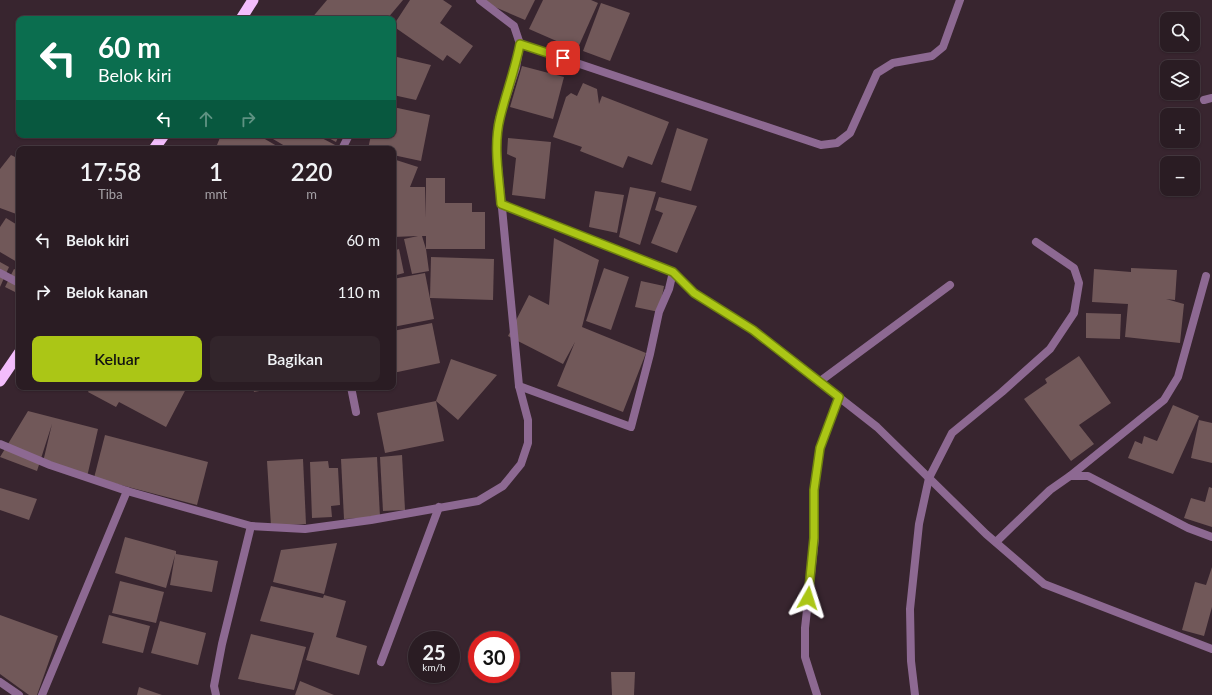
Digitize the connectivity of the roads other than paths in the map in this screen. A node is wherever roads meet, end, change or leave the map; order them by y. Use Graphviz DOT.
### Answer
graph roads {
  1 [pos="253,0"];
  2 [pos="480,0"];
  3 [pos="960,0"];
  4 [pos="243,16"];
  5 [pos="520,44"];
  6 [pos="501,204"];
  7 [pos="1036,242"];
  8 [pos="673,272"];
  9 [pos="0,273"];
  10 [pos="1206,276"];
  11 [pos="16,281"];
  12 [pos="950,285"];
  13 [pos="16,358"];
  14 [pos="0,382"];
  15 [pos="819,382"];
  16 [pos="518,386"];
  17 [pos="352,390"];
  18 [pos="839,397"];
  19 [pos="356,412"];
  20 [pos="0,444"];
  21 [pos="1070,476"];
  22 [pos="929,478"];
  23 [pos="127,491"];
  24 [pos="438,507"];
  25 [pos="251,526"];
  26 [pos="1212,537"];
  27 [pos="996,542"];
  28 [pos="1212,649"];
  29 [pos="381,662"];
  30 [pos="0,682"];
  31 [pos="19,695"];
  32 [pos="42,695"];
  33 [pos="216,695"];
  34 [pos="818,695"];
  35 [pos="915,695"];
  1 -- 4 [label="highway"];
  2 -- 5 [label="street"];
  3 -- 5 [label="street"];
  5 -- 6 [label="street"];
  6 -- 8 [label="street"];
  6 -- 16 [label="street"];
  7 -- 22 [label="street"];
  8 -- 15 [label="street"];
  8 -- 16 [label="street"];
  9 -- 11 [label="street"];
  10 -- 21 [label="street"];
  12 -- 15 [label="street"];
  13 -- 14 [label="highway"];
  15 -- 18 [label="street"];
  16 -- 24 [label="street"];
  17 -- 19 [label="street"];
  18 -- 22 [label="street"];
  18 -- 34 [label="street"];
  20 -- 23 [label="street"];
  21 -- 26 [label="street"];
  21 -- 27 [label="street"];
  22 -- 27 [label="street"];
  22 -- 35 [label="street"];
  23 -- 25 [label="street"];
  23 -- 32 [label="street"];
  24 -- 25 [label="street"];
  24 -- 29 [label="street"];
  25 -- 33 [label="street"];
  27 -- 28 [label="street"];
  30 -- 31 [label="street"];
}
